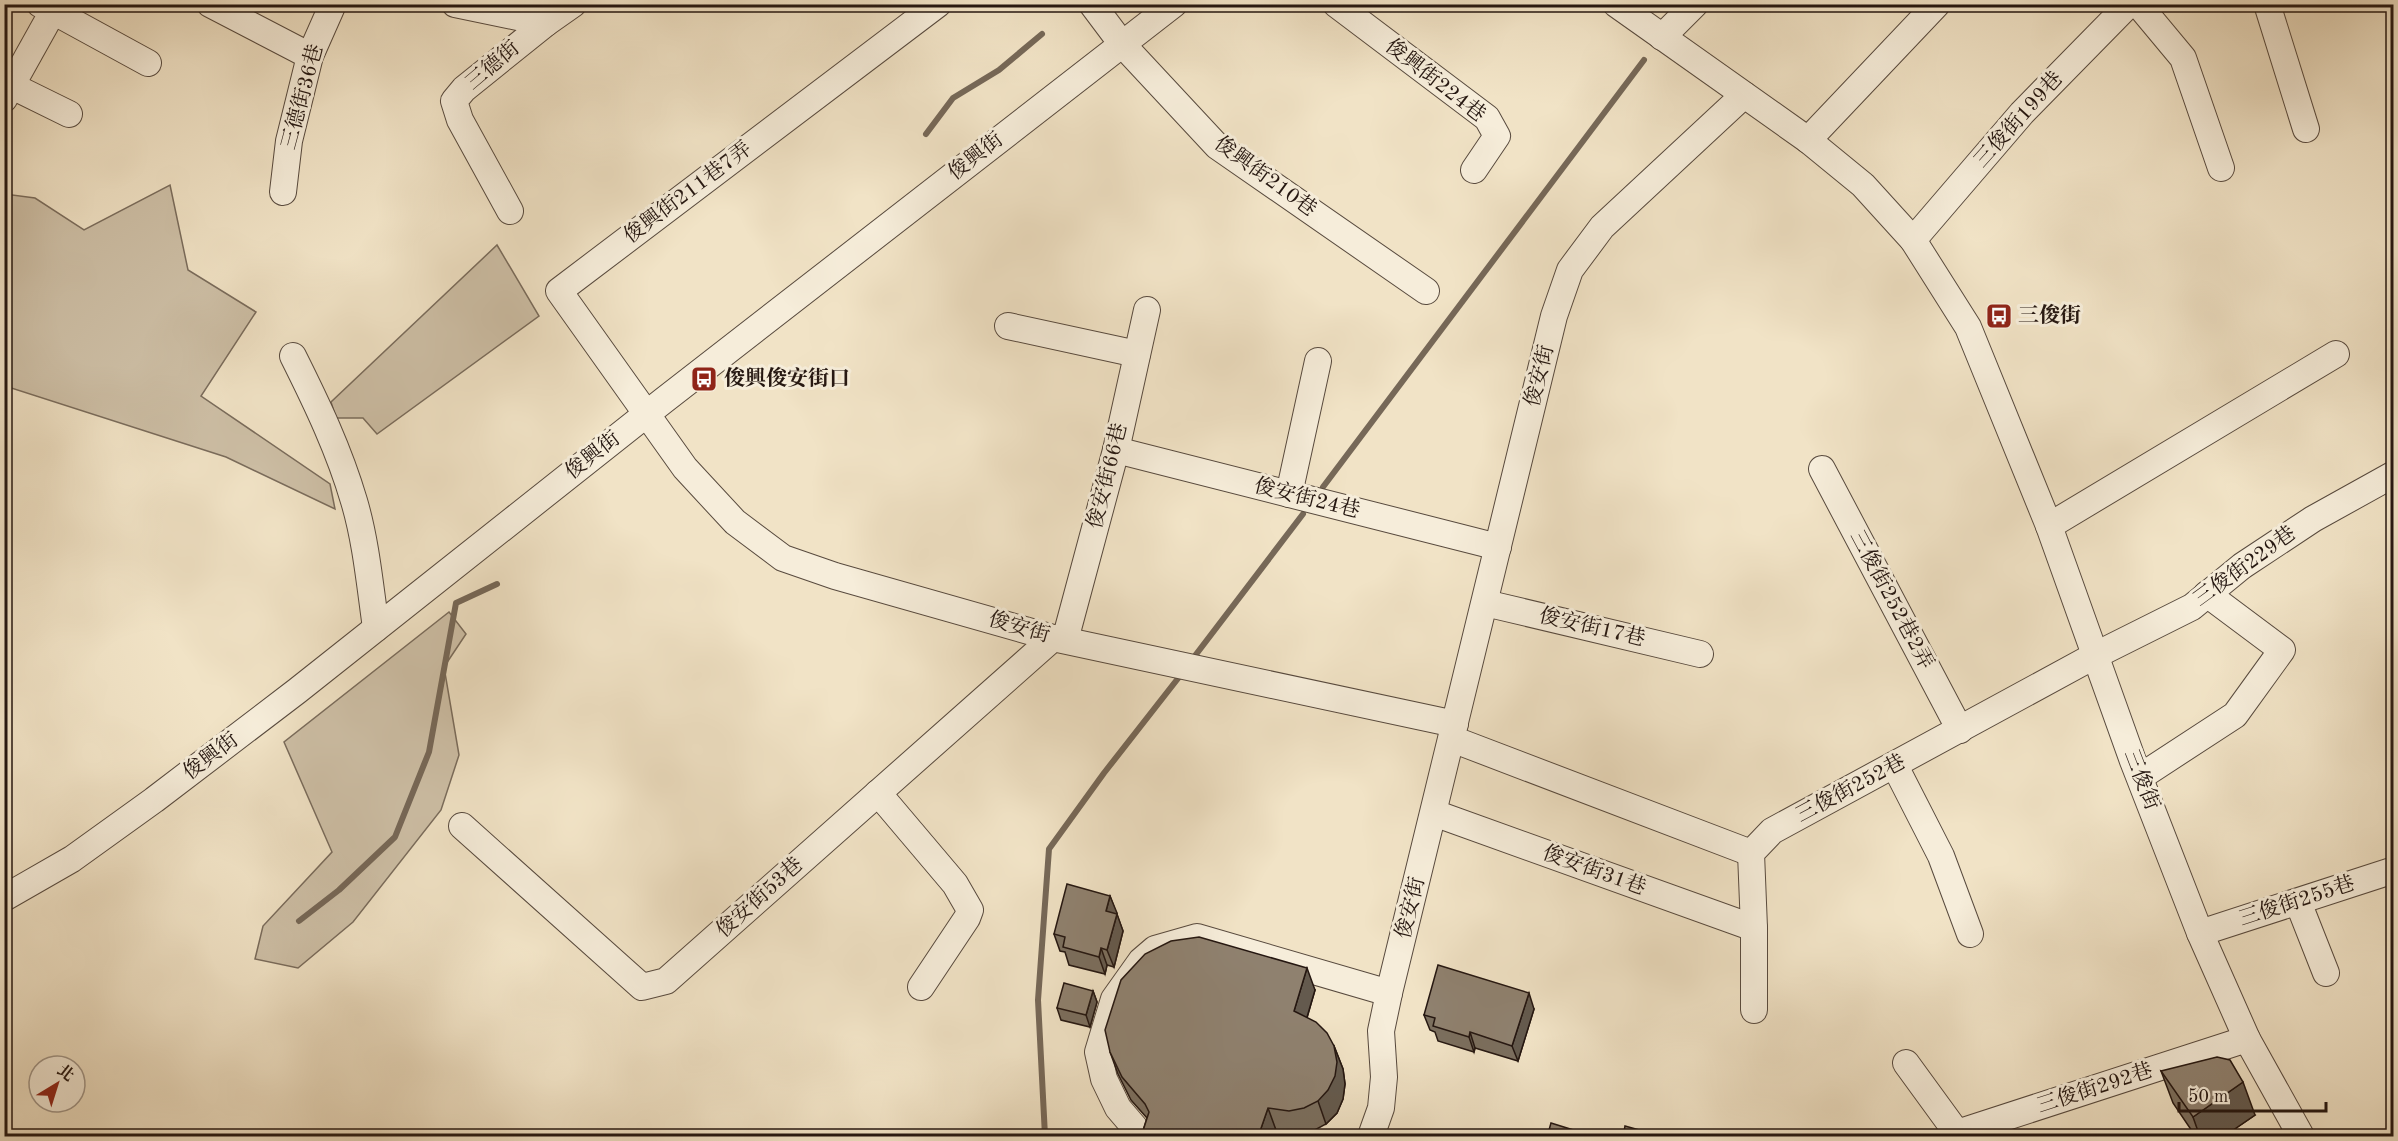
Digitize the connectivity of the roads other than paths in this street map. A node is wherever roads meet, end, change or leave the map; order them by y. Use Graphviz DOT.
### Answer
graph roads {
  1 [pos="210,4"];
  2 [pos="333,4"];
  3 [pos="455,4"];
  4 [pos="573,4"];
  5 [pos="938,4"];
  6 [pos="1092,4"];
  7 [pos="1174,4"];
  8 [pos="1336,4"];
  9 [pos="1616,4"];
  10 [pos="1695,4"];
  11 [pos="1937,4"];
  12 [pos="2129,4"];
  13 [pos="2138,4"];
  14 [pos="2268,4"];
  15 [pos="50,7"];
  16 [pos="546,23"];
  17 [pos="1662,37"];
  18 [pos="1122,44"];
  19 [pos="310,56"];
  20 [pos="148,63"];
  21 [pos="7,89"];
  22 [pos="1744,94"];
  23 [pos="69,114"];
  24 [pos="2306,129"];
  25 [pos="1808,140"];
  26 [pos="2222,168"];
  27 [pos="1474,170"];
  28 [pos="283,192"];
  29 [pos="510,211"];
  30 [pos="1913,240"];
  31 [pos="1426,291"];
  32 [pos="1148,310"];
  33 [pos="1008,326"];
  34 [pos="1137,354"];
  35 [pos="2336,354"];
  36 [pos="293,356"];
  37 [pos="1318,361"];
  38 [pos="646,415"];
  39 [pos="1116,450"];
  40 [pos="1822,469"];
  41 [pos="2394,474"];
  42 [pos="1289,494"];
  43 [pos="2049,526"];
  44 [pos="1498,547"];
  45 [pos="2207,594"];
  46 [pos="1485,603"];
  47 [pos="376,628"];
  48 [pos="1059,639"];
  49 [pos="1700,654"];
  50 [pos="2094,656"];
  51 [pos="1960,730"];
  52 [pos="1453,732"];
  53 [pos="1894,766"];
  54 [pos="2140,777"];
  55 [pos="878,793"];
  56 [pos="1434,813"];
  57 [pos="462,826"];
  58 [pos="1751,853"];
  59 [pos="2394,870"];
  60 [pos="4,898"];
  61 [pos="2298,902"];
  62 [pos="1754,928"];
  63 [pos="2200,933"];
  64 [pos="1970,934"];
  65 [pos="2326,973"];
  66 [pos="921,987"];
  67 [pos="1389,993"];
  68 [pos="1754,1010"];
  69 [pos="2247,1039"];
  70 [pos="1906,1063"];
  71 [pos="1142,1137"];
  72 [pos="1371,1137"];
  73 [pos="2301,1137"];
  1 -- 19 [label="street"];
  2 -- 19 [label="street, 三德街36巷"];
  3 -- 16 [label="street, 三德街"];
  4 -- 16 [label="street, 三德街"];
  5 -- 38 [label="street, 俊興街211巷7弄"];
  6 -- 18 [label="street, 俊興街210巷"];
  7 -- 18 [label="street, 俊興街"];
  8 -- 27 [label="street, 俊興街224巷"];
  9 -- 17 [label="street, 三俊街"];
  10 -- 17 [label="street"];
  11 -- 25 [label="street"];
  12 -- 30 [label="street, 三俊街199巷"];
  13 -- 26 [label="street"];
  14 -- 24 [label="street"];
  15 -- 20 [label="street"];
  15 -- 21 [label="street"];
  16 -- 29 [label="street, 三德街"];
  17 -- 22 [label="street, 三俊街"];
  18 -- 31 [label="street, 俊興街210巷"];
  18 -- 38 [label="street, 俊興街"];
  19 -- 28 [label="street, 三德街36巷"];
  21 -- 23 [label="street"];
  22 -- 25 [label="street, 三俊街"];
  22 -- 44 [label="street, 俊安街"];
  25 -- 30 [label="street, 三俊街"];
  30 -- 43 [label="street, 三俊街"];
  32 -- 34 [label="street, 俊安街66巷"];
  33 -- 34 [label="street"];
  34 -- 39 [label="street, 俊安街66巷"];
  35 -- 43 [label="street"];
  36 -- 47 [label="street"];
  37 -- 42 [label="street"];
  38 -- 47 [label="street, 俊興街"];
  38 -- 48 [label="street, 俊安街"];
  39 -- 42 [label="street, 俊安街24巷"];
  39 -- 48 [label="street, 俊安街66巷"];
  40 -- 51 [label="street, 三俊街252巷2弄"];
  41 -- 45 [label="street, 三俊街229巷"];
  42 -- 44 [label="street, 俊安街24巷"];
  43 -- 50 [label="street, 三俊街"];
  44 -- 46 [label="street, 俊安街"];
  45 -- 50 [label="street, 三俊街229巷"];
  45 -- 54 [label="street"];
  46 -- 49 [label="street, 俊安街17巷"];
  46 -- 52 [label="street, 俊安街"];
  47 -- 60 [label="street, 俊興街"];
  48 -- 52 [label="street, 俊安街"];
  48 -- 55 [label="street, 俊安街53巷"];
  50 -- 51 [label="street, 三俊街252巷"];
  50 -- 54 [label="street, 三俊街"];
  51 -- 53 [label="street, 三俊街252巷"];
  52 -- 56 [label="street, 俊安街"];
  52 -- 58 [label="street"];
  53 -- 58 [label="street, 三俊街252巷"];
  53 -- 64 [label="street"];
  54 -- 63 [label="street, 三俊街"];
  55 -- 57 [label="street, 俊安街53巷"];
  55 -- 66 [label="street"];
  56 -- 62 [label="street, 俊安街31巷"];
  56 -- 67 [label="street, 俊安街"];
  58 -- 62 [label="street"];
  59 -- 61 [label="street, 三俊街255巷"];
  61 -- 63 [label="street, 三俊街255巷"];
  61 -- 65 [label="street"];
  62 -- 68 [label="street"];
  63 -- 69 [label="street, 三俊街"];
  67 -- 71 [label="street"];
  67 -- 72 [label="street, 俊安街"];
  69 -- 70 [label="street, 三俊街292巷"];
  69 -- 73 [label="street, 三俊街"];
}
